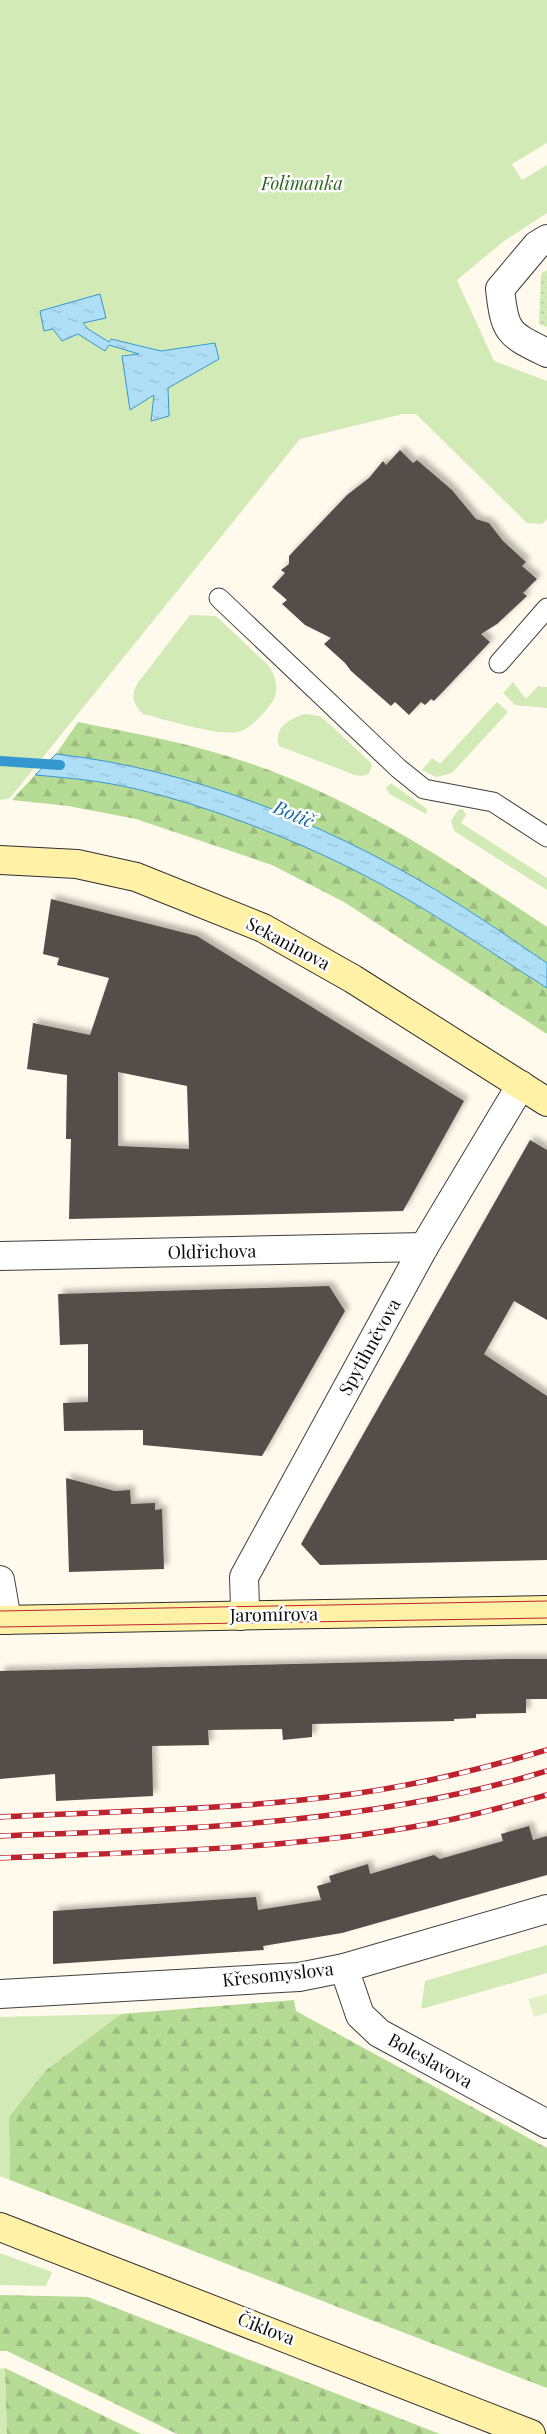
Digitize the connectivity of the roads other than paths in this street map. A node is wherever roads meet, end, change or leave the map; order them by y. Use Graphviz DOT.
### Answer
graph roads {
  1 [pos="547,239"];
  2 [pos="547,353"];
  3 [pos="219,598"];
  4 [pos="547,608"];
  5 [pos="499,663"];
  6 [pos="547,836"];
  7 [pos="0,860"];
  8 [pos="521,1085"];
  9 [pos="547,1102"];
  10 [pos="424,1247"];
  11 [pos="0,1256"];
  12 [pos="0,1580"];
  13 [pos="547,1610"];
  14 [pos="240,1616"];
  15 [pos="3,1620"];
  16 [pos="547,1909"];
  17 [pos="344,1968"];
  18 [pos="0,1994"];
  19 [pos="547,2124"];
  20 [pos="0,2227"];
  21 [pos="531,2434"];
  1 -- 2 [label="street"];
  3 -- 6 [label="lane"];
  4 -- 5 [label="lane"];
  7 -- 8 [label="main road, Sekaninova"];
  8 -- 9 [label="main road, Sekaninova"];
  8 -- 10 [label="street, Spytihněvova"];
  10 -- 11 [label="street, Oldřichova"];
  10 -- 14 [label="street, Spytihněvova"];
  12 -- 15 [label="street"];
  13 -- 14 [label="main road, Jaromírova"];
  14 -- 15 [label="main road, Jaromírova"];
  16 -- 17 [label="street, Křesomyslova"];
  17 -- 18 [label="street, Křesomyslova"];
  17 -- 19 [label="street, Boleslavova"];
  20 -- 21 [label="main road, Čiklova"];
}
